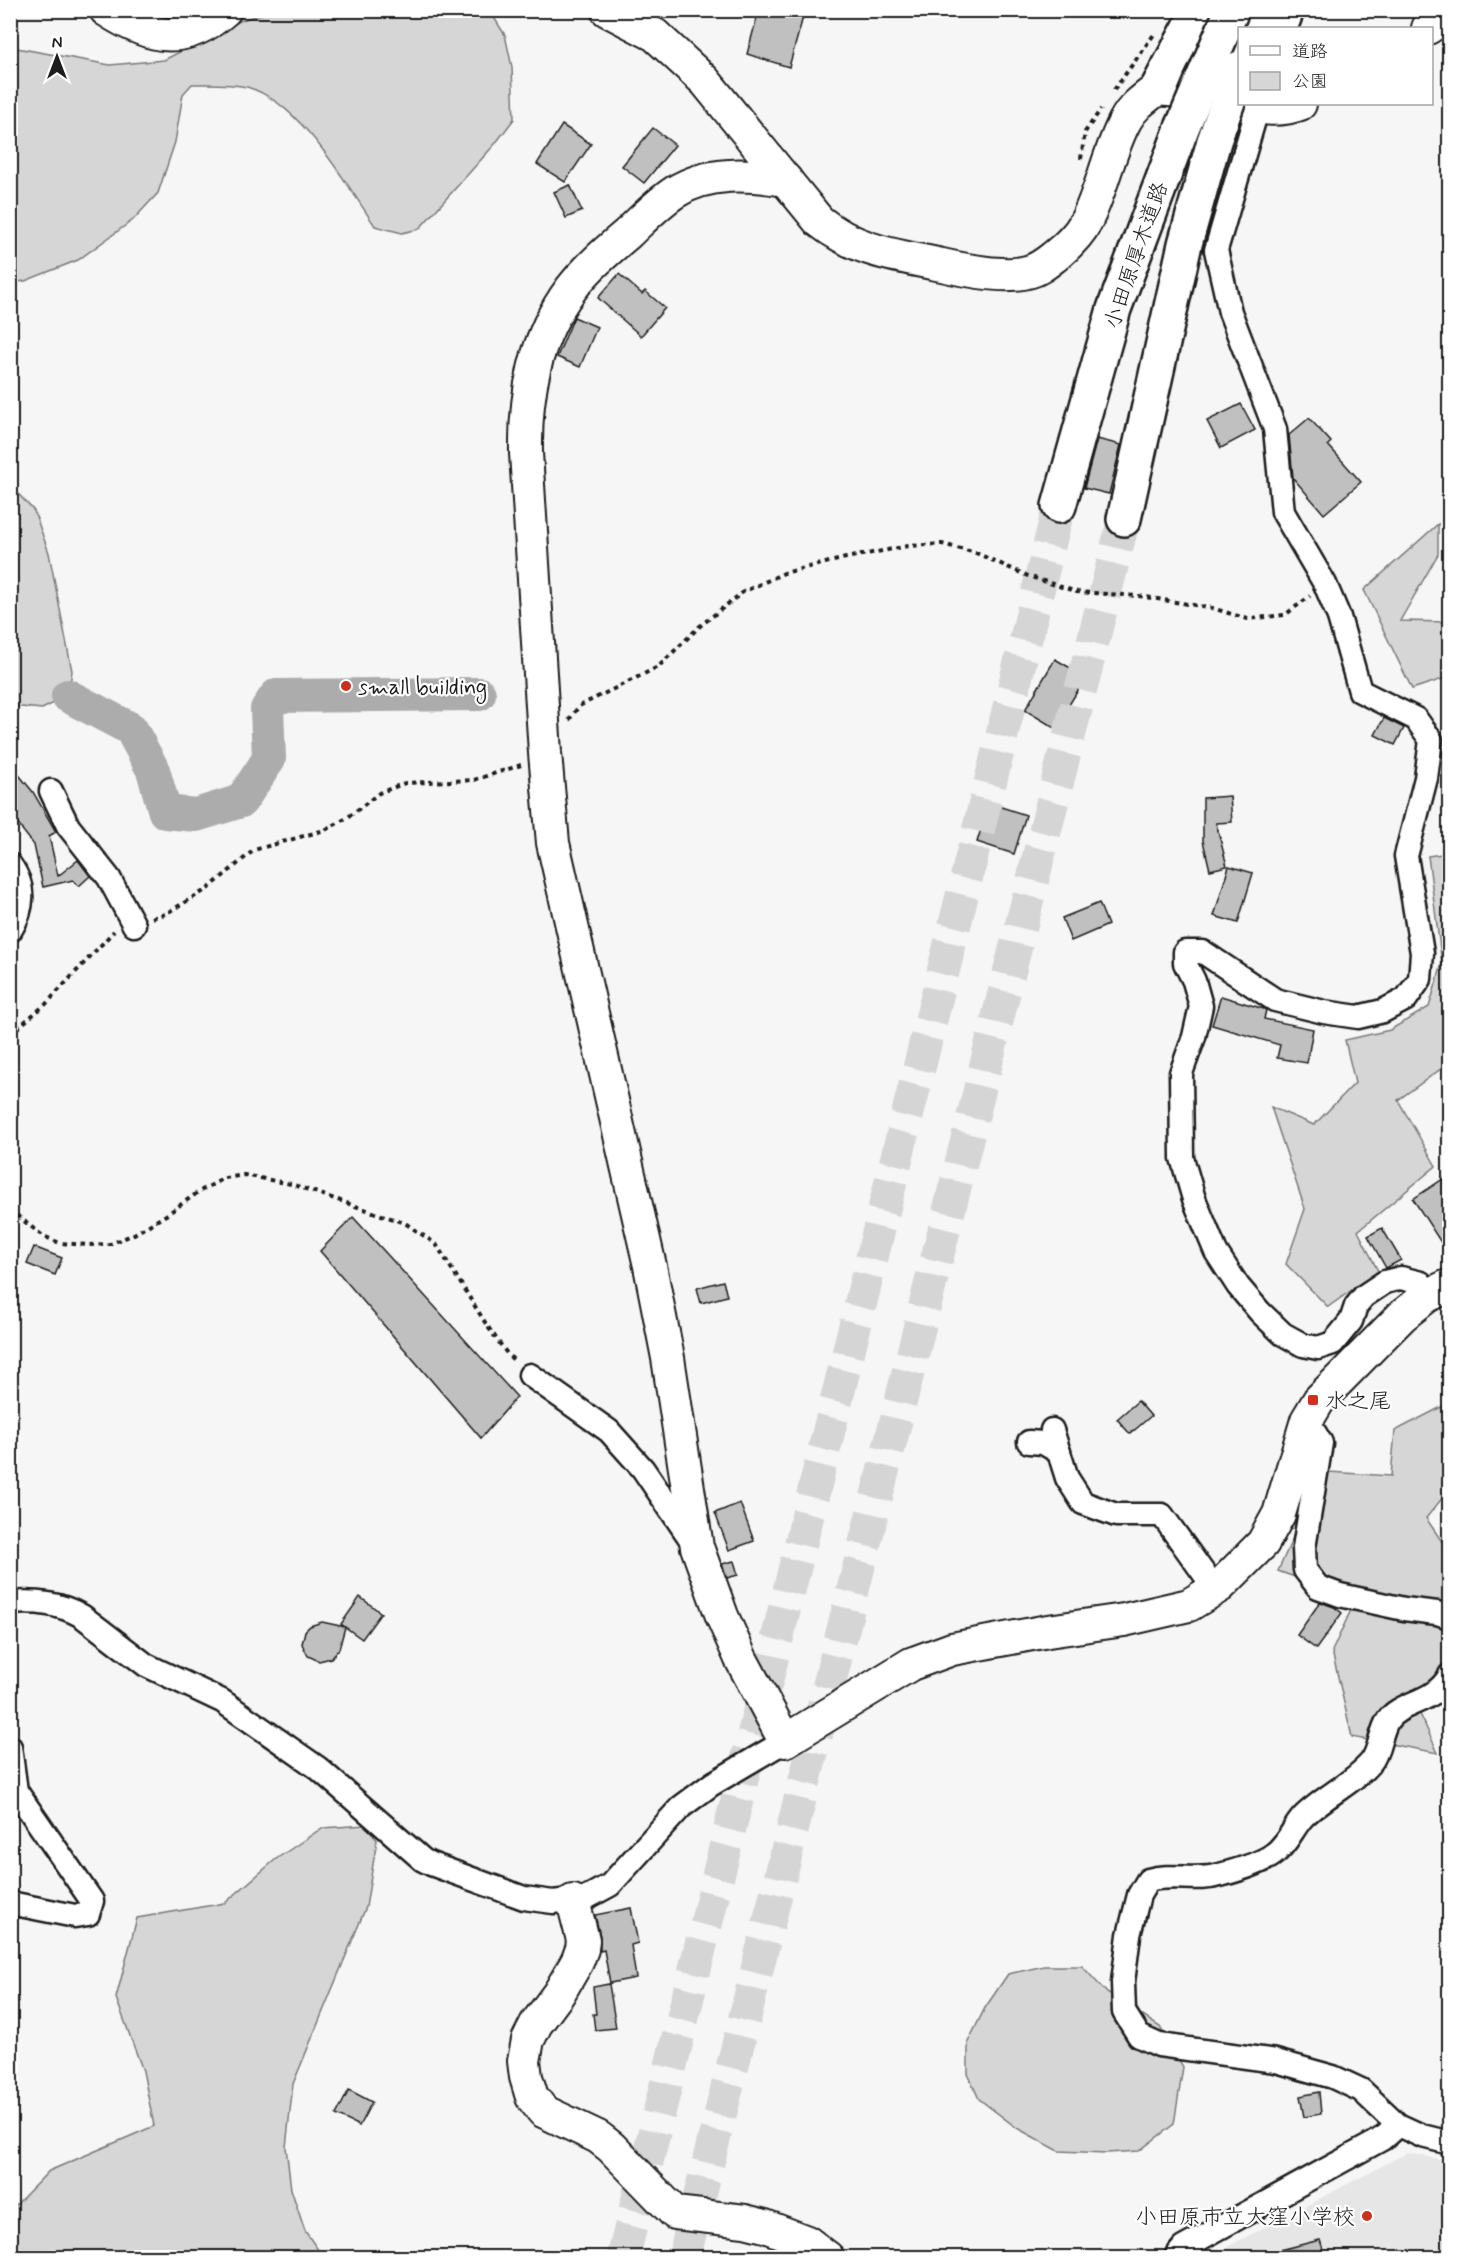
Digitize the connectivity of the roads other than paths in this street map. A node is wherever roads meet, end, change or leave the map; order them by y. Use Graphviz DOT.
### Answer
graph roads {
  1 [pos="106,10"];
  2 [pos="225,10"];
  3 [pos="607,10"];
  4 [pos="1199,10"];
  5 [pos="1232,10"];
  6 [pos="1262,10"];
  7 [pos="1287,10"];
  8 [pos="1449,14"];
  9 [pos="1255,27"];
  10 [pos="1280,27"];
  11 [pos="1287,27"];
  12 [pos="1430,27"];
  13 [pos="1238,71"];
  14 [pos="1157,89"];
  15 [pos="1238,102"];
  16 [pos="1252,105"];
  17 [pos="1294,105"];
  18 [pos="786,180"];
  19 [pos="1059,507"];
  20 [pos="1124,519"];
  21 [pos="51,791"];
  22 [pos="68,826"];
  23 [pos="56,845"];
  24 [pos="11,863"];
  25 [pos="134,924"];
  26 [pos="10,931"];
  27 [pos="1441,1287"];
  28 [pos="530,1375"];
  29 [pos="1307,1420"];
  30 [pos="1052,1430"];
  31 [pos="1029,1442"];
  32 [pos="1059,1452"];
  33 [pos="697,1547"];
  34 [pos="1215,1589"];
  35 [pos="10,1603"];
  36 [pos="1449,1617"];
  37 [pos="1449,1675"];
  38 [pos="785,1740"];
  39 [pos="10,1747"];
  40 [pos="573,1901"];
  41 [pos="10,1903"];
  42 [pos="1398,2125"];
  43 [pos="1449,2143"];
  44 [pos="828,2258"];
  45 [pos="1175,2258"];
  1 -- 2 [label="street"];
  3 -- 18 [label="street"];
  4 -- 14 [label="highway"];
  5 -- 19 [label="highway, 小田原厚木道路, bridge"];
  6 -- 9 [label="highway"];
  7 -- 10 [label="highway"];
  7 -- 11 [label="highway"];
  8 -- 12 [label="street"];
  13 -- 20 [label="highway, 小田原厚木道路, bridge"];
  14 -- 15 [label="street"];
  14 -- 18 [label="street"];
  16 -- 17 [label="street"];
  16 -- 27 [label="street"];
  18 -- 33 [label="street"];
  21 -- 22 [label="street"];
  22 -- 23 [label="street"];
  22 -- 25 [label="street"];
  24 -- 26 [label="street"];
  27 -- 29 [label="street"];
  28 -- 33 [label="street"];
  29 -- 34 [label="street"];
  29 -- 36 [label="street"];
  30 -- 32 [label="street"];
  31 -- 32 [label="street"];
  32 -- 34 [label="street"];
  33 -- 38 [label="street"];
  34 -- 38 [label="street"];
  35 -- 40 [label="street"];
  37 -- 42 [label="street"];
  38 -- 40 [label="street"];
  39 -- 41 [label="street"];
  40 -- 44 [label="street"];
  42 -- 43 [label="street"];
  42 -- 45 [label="street"];
}
